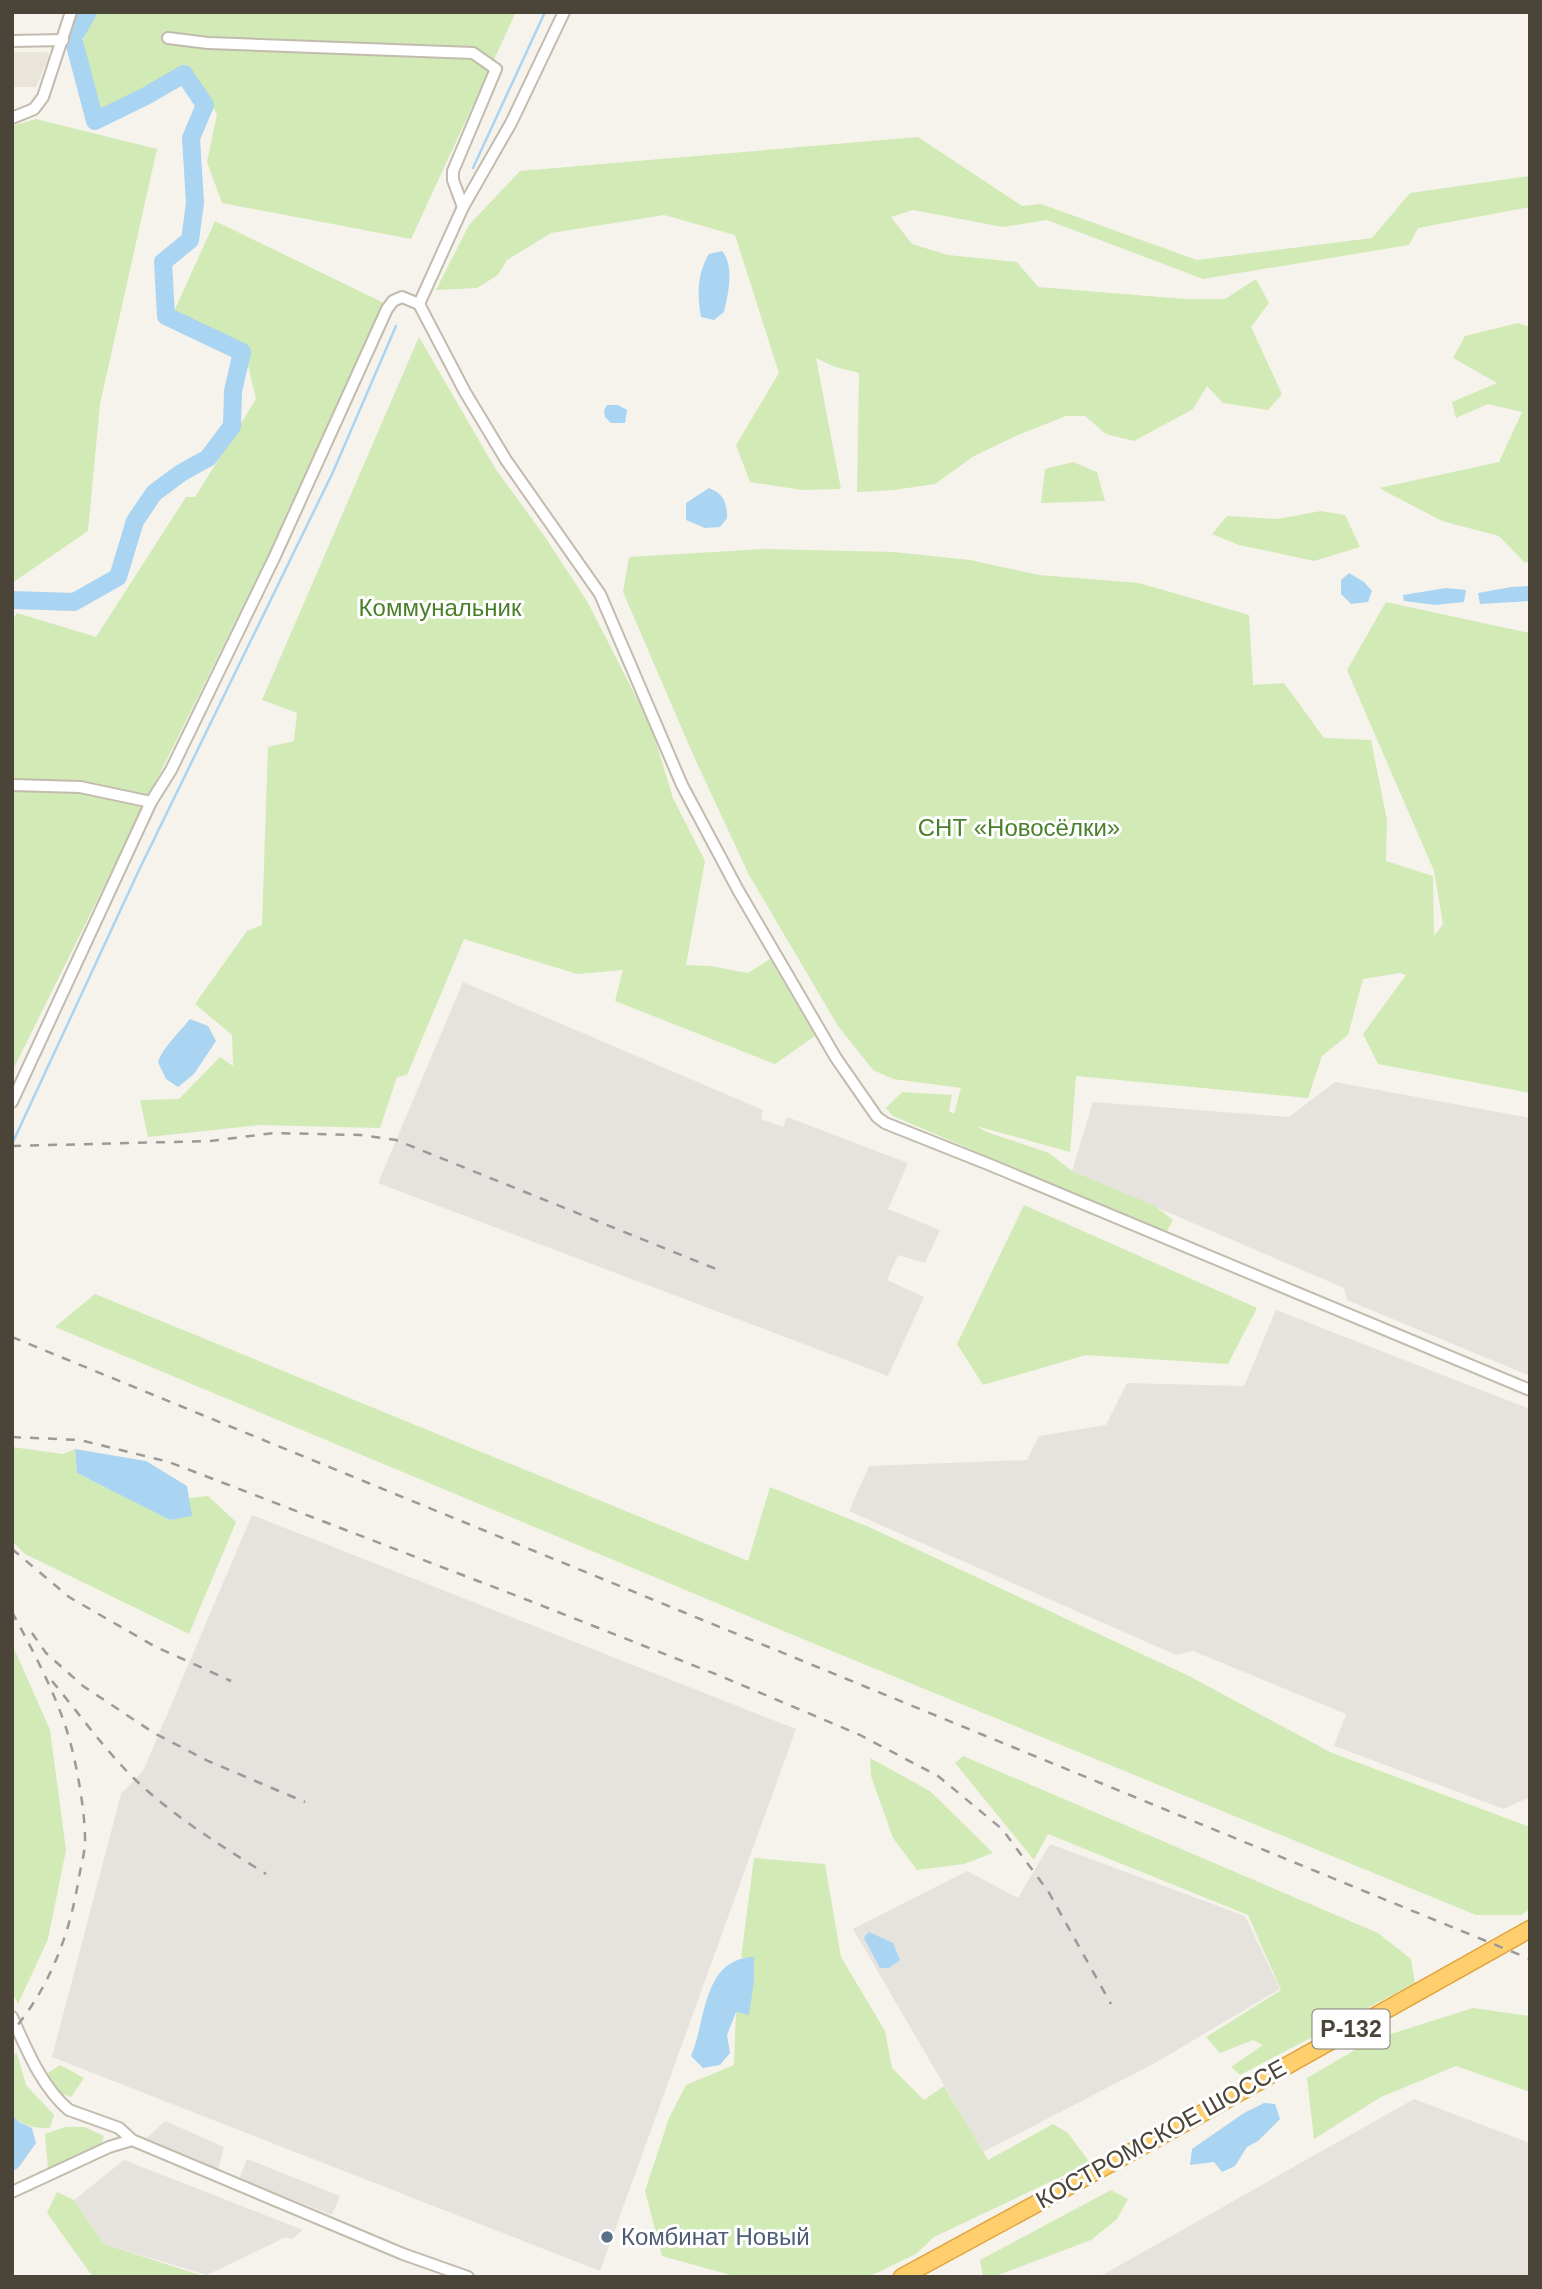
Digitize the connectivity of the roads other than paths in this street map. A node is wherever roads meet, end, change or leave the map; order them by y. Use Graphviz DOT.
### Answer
graph roads {
  1 [pos="71,12"];
  2 [pos="564,12"];
  3 [pos="168,38"];
  4 [pos="63,40"];
  5 [pos="12,41"];
  6 [pos="12,118"];
  7 [pos="463,207"];
  8 [pos="419,304"];
  9 [pos="12,785"];
  10 [pos="152,802"];
  11 [pos="12,1102"];
  12 [pos="1530,1390"];
  13 [pos="1530,1929"];
  14 [pos="12,2017"];
  15 [pos="132,2140"];
  16 [pos="12,2192"];
  17 [pos="468,2277"];
  18 [pos="902,2277"];
  1 -- 4 [label="street"];
  2 -- 7 [label="street"];
  3 -- 7 [label="street"];
  4 -- 5 [label="street"];
  4 -- 6 [label="street"];
  7 -- 8 [label="street"];
  8 -- 10 [label="street"];
  8 -- 12 [label="street"];
  9 -- 10 [label="street"];
  10 -- 11 [label="street"];
  13 -- 18 [label="highway, КОСТРОМСКОЕ ШОССЕ / Р-132"];
  14 -- 15 [label="street"];
  15 -- 16 [label="street"];
  15 -- 17 [label="street"];
}
